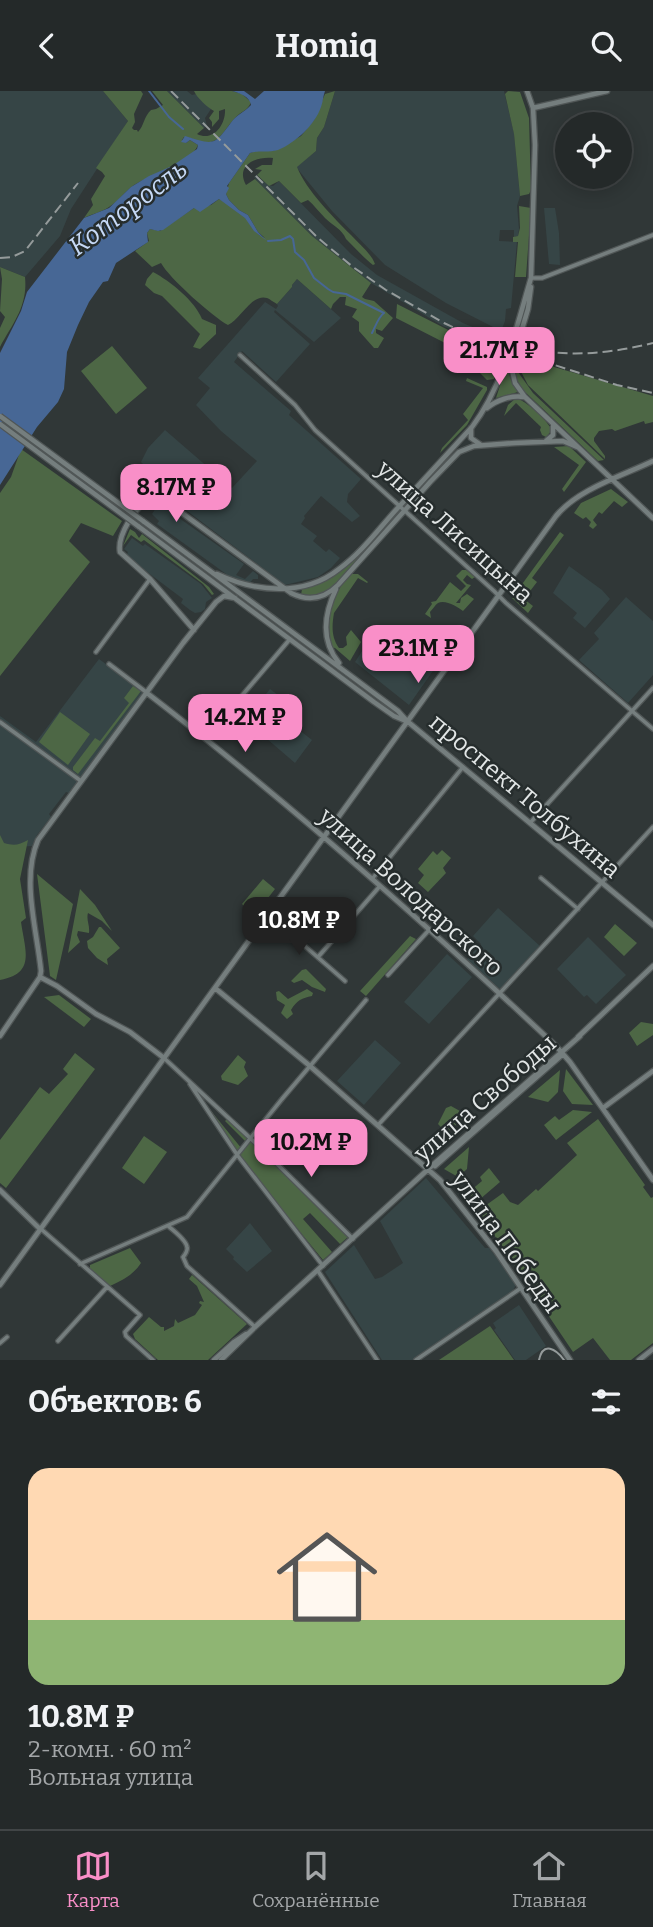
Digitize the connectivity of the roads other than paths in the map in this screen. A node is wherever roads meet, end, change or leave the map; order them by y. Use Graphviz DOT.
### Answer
graph roads {
  1 [pos="527,91"];
  2 [pos="607,91"];
  3 [pos="533,108"];
  4 [pos="653,235"];
  5 [pos="531,278"];
  6 [pos="240,355"];
  7 [pos="525,397"];
  8 [pos="484,411"];
  9 [pos="0,416"];
  10 [pos="551,422"];
  11 [pos="0,424"];
  12 [pos="472,427"];
  13 [pos="541,442"];
  14 [pos="483,445"];
  15 [pos="577,447"];
  16 [pos="653,461"];
  17 [pos="613,480"];
  18 [pos="401,508"];
  19 [pos="653,518"];
  20 [pos="206,569"];
  21 [pos="270,578"];
  22 [pos="150,579"];
  23 [pos="212,581"];
  24 [pos="338,585"];
  25 [pos="302,586"];
  26 [pos="265,588"];
  27 [pos="285,589"];
  28 [pos="498,595"];
  29 [pos="301,597"];
  30 [pos="235,599"];
  31 [pos="216,602"];
  32 [pos="194,630"];
  33 [pos="290,639"];
  34 [pos="96,652"];
  35 [pos="109,664"];
  36 [pos="346,672"];
  37 [pos="653,688"];
  38 [pos="147,693"];
  39 [pos="632,711"];
  40 [pos="407,721"];
  41 [pos="0,722"];
  42 [pos="653,729"];
  43 [pos="206,738"];
  44 [pos="463,767"];
  45 [pos="81,781"];
  46 [pos="530,823"];
  47 [pos="653,827"];
  48 [pos="324,837"];
  49 [pos="541,878"];
  50 [pos="372,879"];
  51 [pos="602,882"];
  52 [pos="380,886"];
  53 [pos="578,909"];
  54 [pos="268,914"];
  55 [pos="653,925"];
  56 [pos="429,930"];
  57 [pos="318,957"];
  58 [pos="653,966"];
  59 [pos="388,975"];
  60 [pos="40,977"];
  61 [pos="345,981"];
  62 [pos="215,988"];
  63 [pos="500,994"];
  64 [pos="366,1000"];
  65 [pos="0,1036"];
  66 [pos="562,1053"];
  67 [pos="164,1058"];
  68 [pos="310,1066"];
  69 [pos="653,1071"];
  70 [pos="185,1076"];
  71 [pos="603,1108"];
  72 [pos="377,1125"];
  73 [pos="250,1138"];
  74 [pos="238,1156"];
  75 [pos="429,1170"];
  76 [pos="653,1180"];
  77 [pos="0,1190"];
  78 [pos="167,1226"];
  79 [pos="40,1229"];
  80 [pos="353,1239"];
  81 [pos="80,1264"];
  82 [pos="323,1266"];
  83 [pos="318,1271"];
  84 [pos="0,1285"];
  85 [pos="107,1287"];
  86 [pos="522,1288"];
  87 [pos="255,1327"];
  88 [pos="7,1337"];
  89 [pos="58,1341"];
  90 [pos="0,1343"];
  91 [pos="236,1343"];
  92 [pos="653,1349"];
  93 [pos="153,1360"];
  94 [pos="214,1360"];
  95 [pos="221,1360"];
  96 [pos="377,1360"];
  97 [pos="416,1360"];
  98 [pos="570,1360"];
  99 [pos="639,1360"];
  1 -- 3 [label="main road"];
  2 -- 3 [label="main road"];
  3 -- 5 [label="main road"];
  4 -- 5 [label="street"];
  5 -- 7 [label="main road"];
  5 -- 8 [label="main road"];
  6 -- 18 [label="street, улица Лисицына"];
  7 -- 8 [label="main road"];
  7 -- 10 [label="main road"];
  8 -- 12 [label="main road"];
  9 -- 20 [label="main road, проспект Толбухина, bridge"];
  10 -- 13 [label="main road"];
  10 -- 15 [label="main road"];
  11 -- 23 [label="main road, проспект Толбухина, bridge"];
  12 -- 14 [label="main road"];
  12 -- 18 [label="main road"];
  13 -- 14 [label="main road"];
  13 -- 15 [label="main road"];
  14 -- 18 [label="main road"];
  15 -- 17 [label="main road"];
  16 -- 17 [label="main road"];
  17 -- 19 [label="main road"];
  17 -- 28 [label="main road"];
  18 -- 24 [label="main road"];
  18 -- 25 [label="main road"];
  18 -- 28 [label="street, улица Лисицына"];
  20 -- 26 [label="main road"];
  20 -- 36 [label="main road, проспект Толбухина"];
  21 -- 22 [label="main road"];
  21 -- 26 [label="main road"];
  21 -- 27 [label="main road"];
  22 -- 32 [label="main road"];
  22 -- 34 [label="street"];
  23 -- 30 [label="main road, проспект Толбухина"];
  23 -- 31 [label="main road"];
  24 -- 29 [label="main road"];
  24 -- 36 [label="main road"];
  25 -- 27 [label="main road"];
  25 -- 29 [label="main road"];
  26 -- 27 [label="main road"];
  27 -- 29 [label="main road"];
  28 -- 39 [label="street, улица Лисицына"];
  28 -- 40 [label="main road"];
  30 -- 31 [label="main road"];
  30 -- 33 [label="main road, проспект Толбухина"];
  31 -- 32 [label="main road"];
  32 -- 38 [label="main road"];
  33 -- 40 [label="main road, проспект Толбухина"];
  33 -- 43 [label="street"];
  35 -- 38 [label="street, улица Володарского"];
  36 -- 40 [label="main road, проспект Толбухина"];
  37 -- 39 [label="street"];
  38 -- 43 [label="main road, улица Володарского"];
  38 -- 45 [label="main road"];
  39 -- 42 [label="street, улица Лисицына"];
  39 -- 46 [label="street"];
  40 -- 44 [label="main road, проспект Толбухина"];
  40 -- 48 [label="main road"];
  41 -- 45 [label="street"];
  43 -- 48 [label="main road, улица Володарского"];
  44 -- 46 [label="main road, проспект Толбухина"];
  44 -- 50 [label="street"];
  45 -- 60 [label="main road"];
  46 -- 51 [label="main road, проспект Толбухина"];
  47 -- 51 [label="street"];
  48 -- 50 [label="main road, улица Володарского"];
  48 -- 54 [label="main road"];
  49 -- 53 [label="street"];
  50 -- 52 [label="main road, улица Володарского"];
  51 -- 53 [label="street"];
  51 -- 55 [label="main road, проспект Толбухина"];
  52 -- 56 [label="main road, улица Володарского"];
  52 -- 57 [label="street"];
  53 -- 63 [label="street"];
  54 -- 57 [label="street"];
  54 -- 62 [label="main road"];
  56 -- 59 [label="street"];
  56 -- 63 [label="main road, улица Володарского"];
  57 -- 61 [label="street"];
  58 -- 66 [label="main road, улица Свободы"];
  60 -- 65 [label="main road"];
  60 -- 67 [label="main road"];
  62 -- 67 [label="main road"];
  62 -- 68 [label="main road, улица Победы"];
  63 -- 66 [label="main road, улица Володарского"];
  63 -- 72 [label="street"];
  64 -- 68 [label="street"];
  66 -- 71 [label="main road, улица Володарского"];
  66 -- 75 [label="main road, улица Свободы"];
  67 -- 70 [label="street"];
  67 -- 79 [label="main road"];
  68 -- 72 [label="main road, улица Победы"];
  68 -- 73 [label="street"];
  69 -- 71 [label="main road"];
  70 -- 73 [label="street"];
  70 -- 74 [label="street"];
  71 -- 76 [label="main road, улица Володарского"];
  72 -- 75 [label="main road, улица Победы"];
  73 -- 74 [label="street"];
  73 -- 80 [label="street"];
  74 -- 78 [label="street"];
  74 -- 82 [label="street"];
  75 -- 80 [label="main road, улица Свободы"];
  75 -- 86 [label="main road, улица Победы"];
  77 -- 79 [label="main road"];
  78 -- 81 [label="street"];
  78 -- 87 [label="street"];
  79 -- 81 [label="street"];
  79 -- 84 [label="main road"];
  80 -- 82 [label="main road, улица Свободы"];
  81 -- 85 [label="street"];
  82 -- 83 [label="main road, улица Свободы"];
  83 -- 87 [label="main road, улица Свободы"];
  83 -- 96 [label="street"];
  85 -- 89 [label="street"];
  85 -- 93 [label="street"];
  86 -- 97 [label="street"];
  86 -- 98 [label="main road, улица Победы"];
  87 -- 91 [label="main road, улица Свободы"];
  88 -- 90 [label="street"];
  91 -- 94 [label="main road, улица Свободы"];
  91 -- 95 [label="main road, улица Свободы"];
  92 -- 99 [label="main road"];
}
